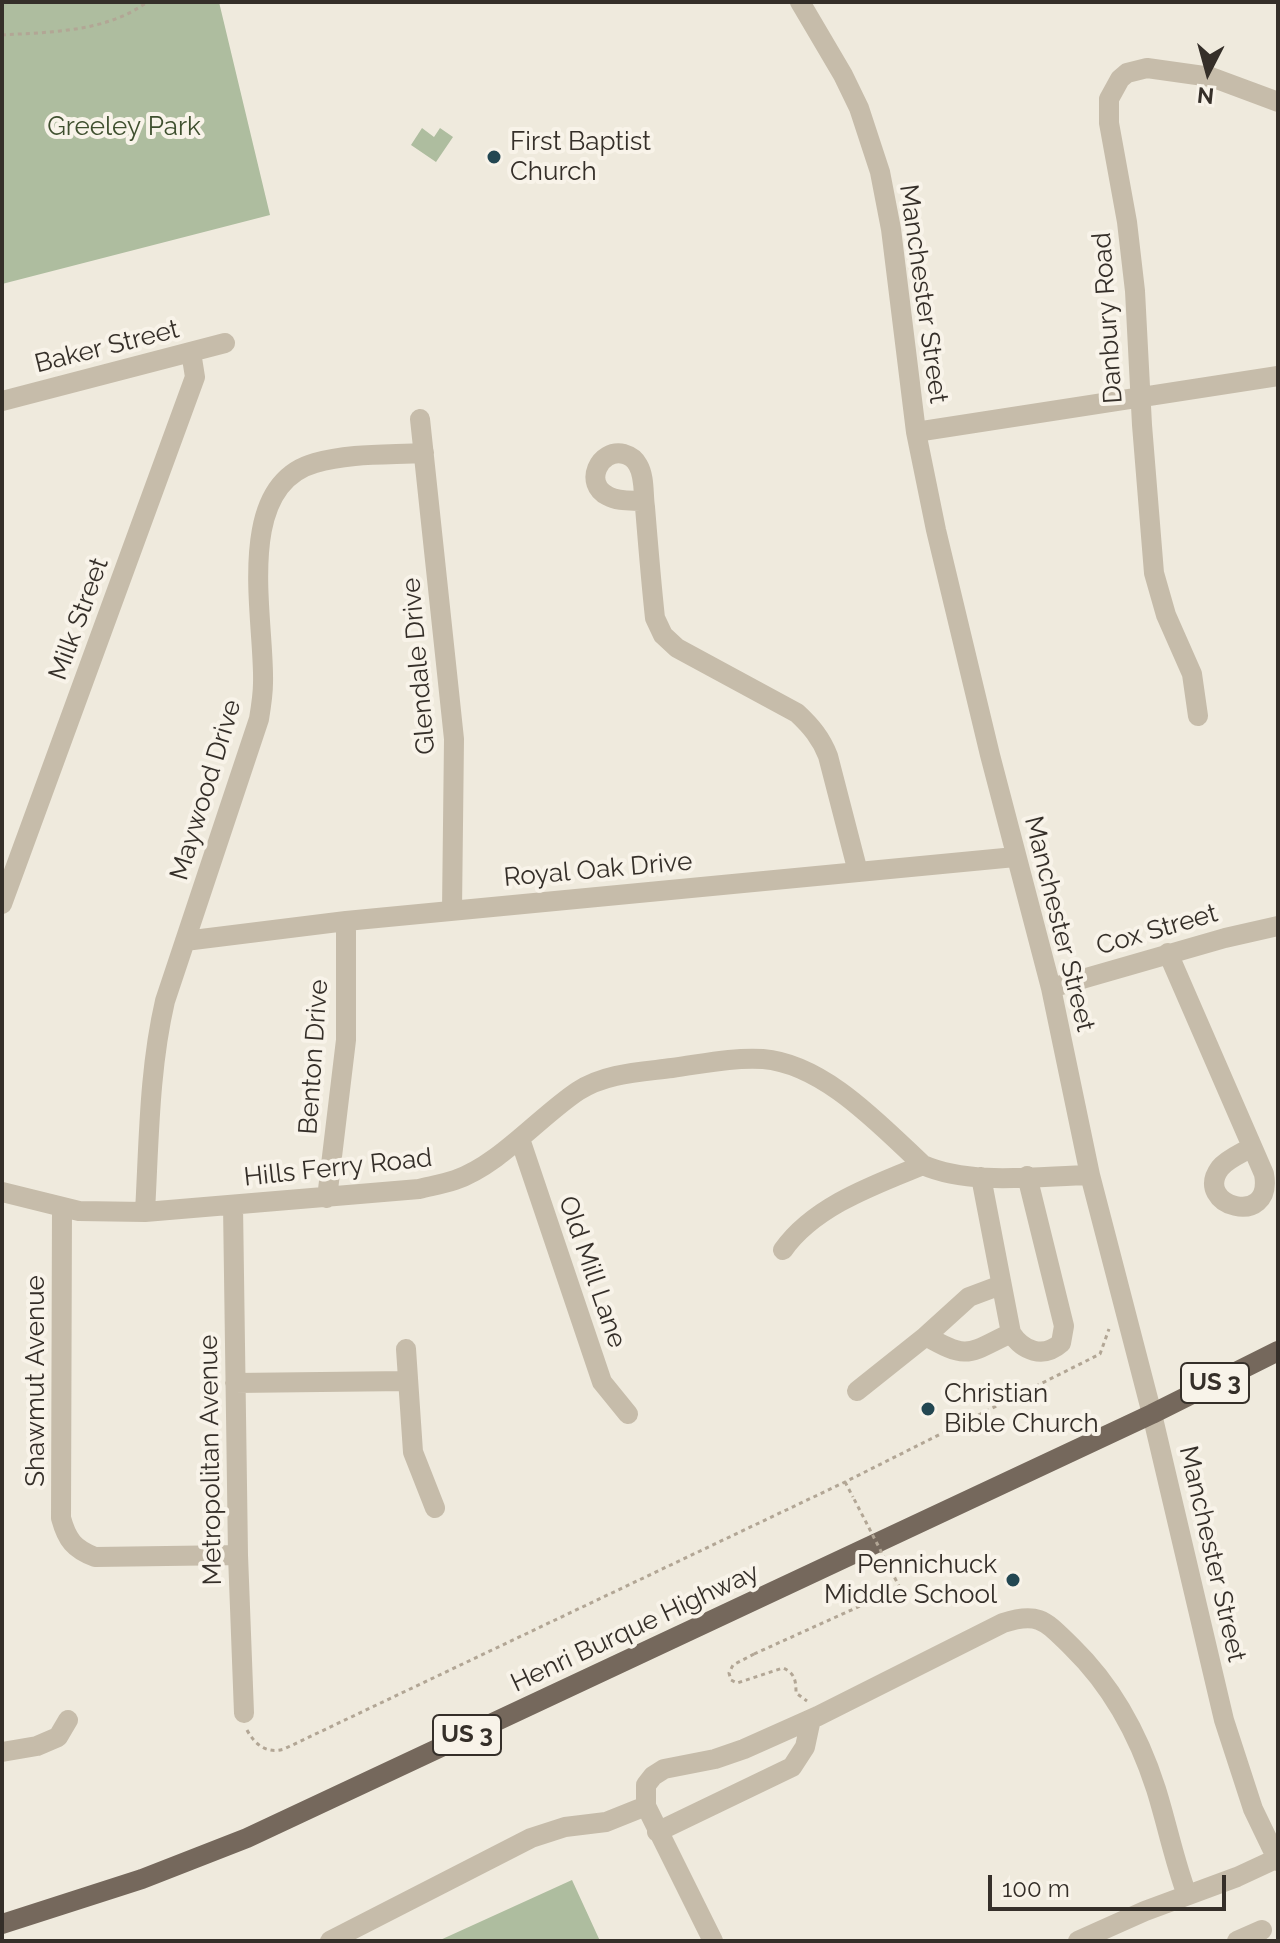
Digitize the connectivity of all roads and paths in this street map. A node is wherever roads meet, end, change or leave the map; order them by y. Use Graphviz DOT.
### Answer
graph roads {
  1 [pos="147,2"];
  2 [pos="800,2"];
  3 [pos="2,35"];
  4 [pos="1278,102"];
  5 [pos="225,343"];
  6 [pos="191,352"];
  7 [pos="1278,376"];
  8 [pos="1141,398"];
  9 [pos="2,401"];
  10 [pos="420,419"];
  11 [pos="916,432"];
  12 [pos="424,453"];
  13 [pos="644,501"];
  14 [pos="1198,716"];
  15 [pos="1015,857"];
  16 [pos="858,872"];
  17 [pos="2,904"];
  18 [pos="452,910"];
  19 [pos="346,921"];
  20 [pos="1278,926"];
  21 [pos="185,941"];
  22 [pos="1168,953"];
  23 [pos="1051,988"];
  24 [pos="520,1139"];
  25 [pos="1252,1147"];
  26 [pos="923,1165"];
  27 [pos="1090,1175"];
  28 [pos="1027,1176"];
  29 [pos="981,1177"];
  30 [pos="2,1192"];
  31 [pos="327,1198"];
  32 [pos="233,1205"];
  33 [pos="62,1207"];
  34 [pos="145,1212"];
  35 [pos="783,1250"];
  36 [pos="1001,1285"];
  37 [pos="1109,1329"];
  38 [pos="1011,1333"];
  39 [pos="926,1336"];
  40 [pos="406,1349"];
  41 [pos="1278,1351"];
  42 [pos="407,1381"];
  43 [pos="235,1383"];
  44 [pos="857,1391"];
  45 [pos="628,1414"];
  46 [pos="1152,1414"];
  47 [pos="845,1482"];
  48 [pos="435,1508"];
  49 [pos="238,1555"];
  50 [pos="811,1711"];
  51 [pos="244,1713"];
  52 [pos="68,1720"];
  53 [pos="2,1752"];
  54 [pos="646,1806"];
  55 [pos="657,1832"];
  56 [pos="1278,1859"];
  57 [pos="1187,1895"];
  58 [pos="2,1924"];
  59 [pos="1262,1930"];
  60 [pos="1090,1939"];
  61 [pos="330,1941"];
  62 [pos="713,1941"];
  63 [pos="1237,1941"];
  1 -- 3 [label="path"];
  2 -- 11 [label="street, Manchester Street"];
  4 -- 8 [label="street, Danbury Road"];
  5 -- 6 [label="street, Baker Street"];
  6 -- 9 [label="street, Baker Street"];
  6 -- 17 [label="street, Milk Street"];
  7 -- 8 [label="street"];
  8 -- 11 [label="street"];
  8 -- 14 [label="street, Danbury Road"];
  10 -- 12 [label="street, Glendale Drive"];
  11 -- 15 [label="street, Manchester Street"];
  12 -- 18 [label="street, Glendale Drive"];
  12 -- 21 [label="street, Maywood Drive"];
  13 -- 16 [label="street"];
  15 -- 16 [label="street, Royal Oak Drive"];
  15 -- 23 [label="street, Manchester Street"];
  16 -- 18 [label="street, Royal Oak Drive"];
  18 -- 19 [label="street, Royal Oak Drive"];
  19 -- 21 [label="street, Royal Oak Drive"];
  19 -- 31 [label="street, Benton Drive"];
  20 -- 22 [label="street, Cox Street"];
  21 -- 34 [label="street, Maywood Drive"];
  22 -- 23 [label="street, Cox Street"];
  22 -- 25 [label="street"];
  23 -- 27 [label="street, Manchester Street"];
  24 -- 26 [label="street, Hills Ferry Road"];
  24 -- 31 [label="street, Hills Ferry Road"];
  24 -- 45 [label="street, Old Mill Lane"];
  26 -- 29 [label="street, Hills Ferry Road"];
  26 -- 35 [label="street"];
  27 -- 28 [label="street, Hills Ferry Road"];
  27 -- 46 [label="street, Manchester Street"];
  28 -- 29 [label="street, Hills Ferry Road"];
  28 -- 38 [label="street"];
  29 -- 36 [label="street"];
  30 -- 33 [label="street, Hills Ferry Road"];
  31 -- 32 [label="street, Hills Ferry Road"];
  32 -- 34 [label="street, Hills Ferry Road"];
  32 -- 43 [label="street, Metropolitan Avenue"];
  33 -- 34 [label="street, Hills Ferry Road"];
  33 -- 49 [label="street, Shawmut Avenue"];
  36 -- 38 [label="street"];
  36 -- 39 [label="street"];
  37 -- 47 [label="path"];
  38 -- 39 [label="street"];
  39 -- 44 [label="street"];
  40 -- 42 [label="street"];
  41 -- 46 [label="main road, Henri Burque Highway / US 3"];
  42 -- 43 [label="street"];
  42 -- 48 [label="street"];
  43 -- 49 [label="street, Metropolitan Avenue"];
  46 -- 56 [label="street, Manchester Street"];
  46 -- 58 [label="main road, Henri Burque Highway / US 3"];
  47 -- 50 [label="path, bridge"];
  47 -- 51 [label="path"];
  49 -- 51 [label="street, Metropolitan Avenue"];
  50 -- 54 [label="street"];
  50 -- 55 [label="street"];
  50 -- 57 [label="street"];
  52 -- 53 [label="street"];
  54 -- 55 [label="street"];
  54 -- 61 [label="street"];
  55 -- 62 [label="street"];
  56 -- 57 [label="street"];
  57 -- 60 [label="street"];
  59 -- 63 [label="street"];
}
